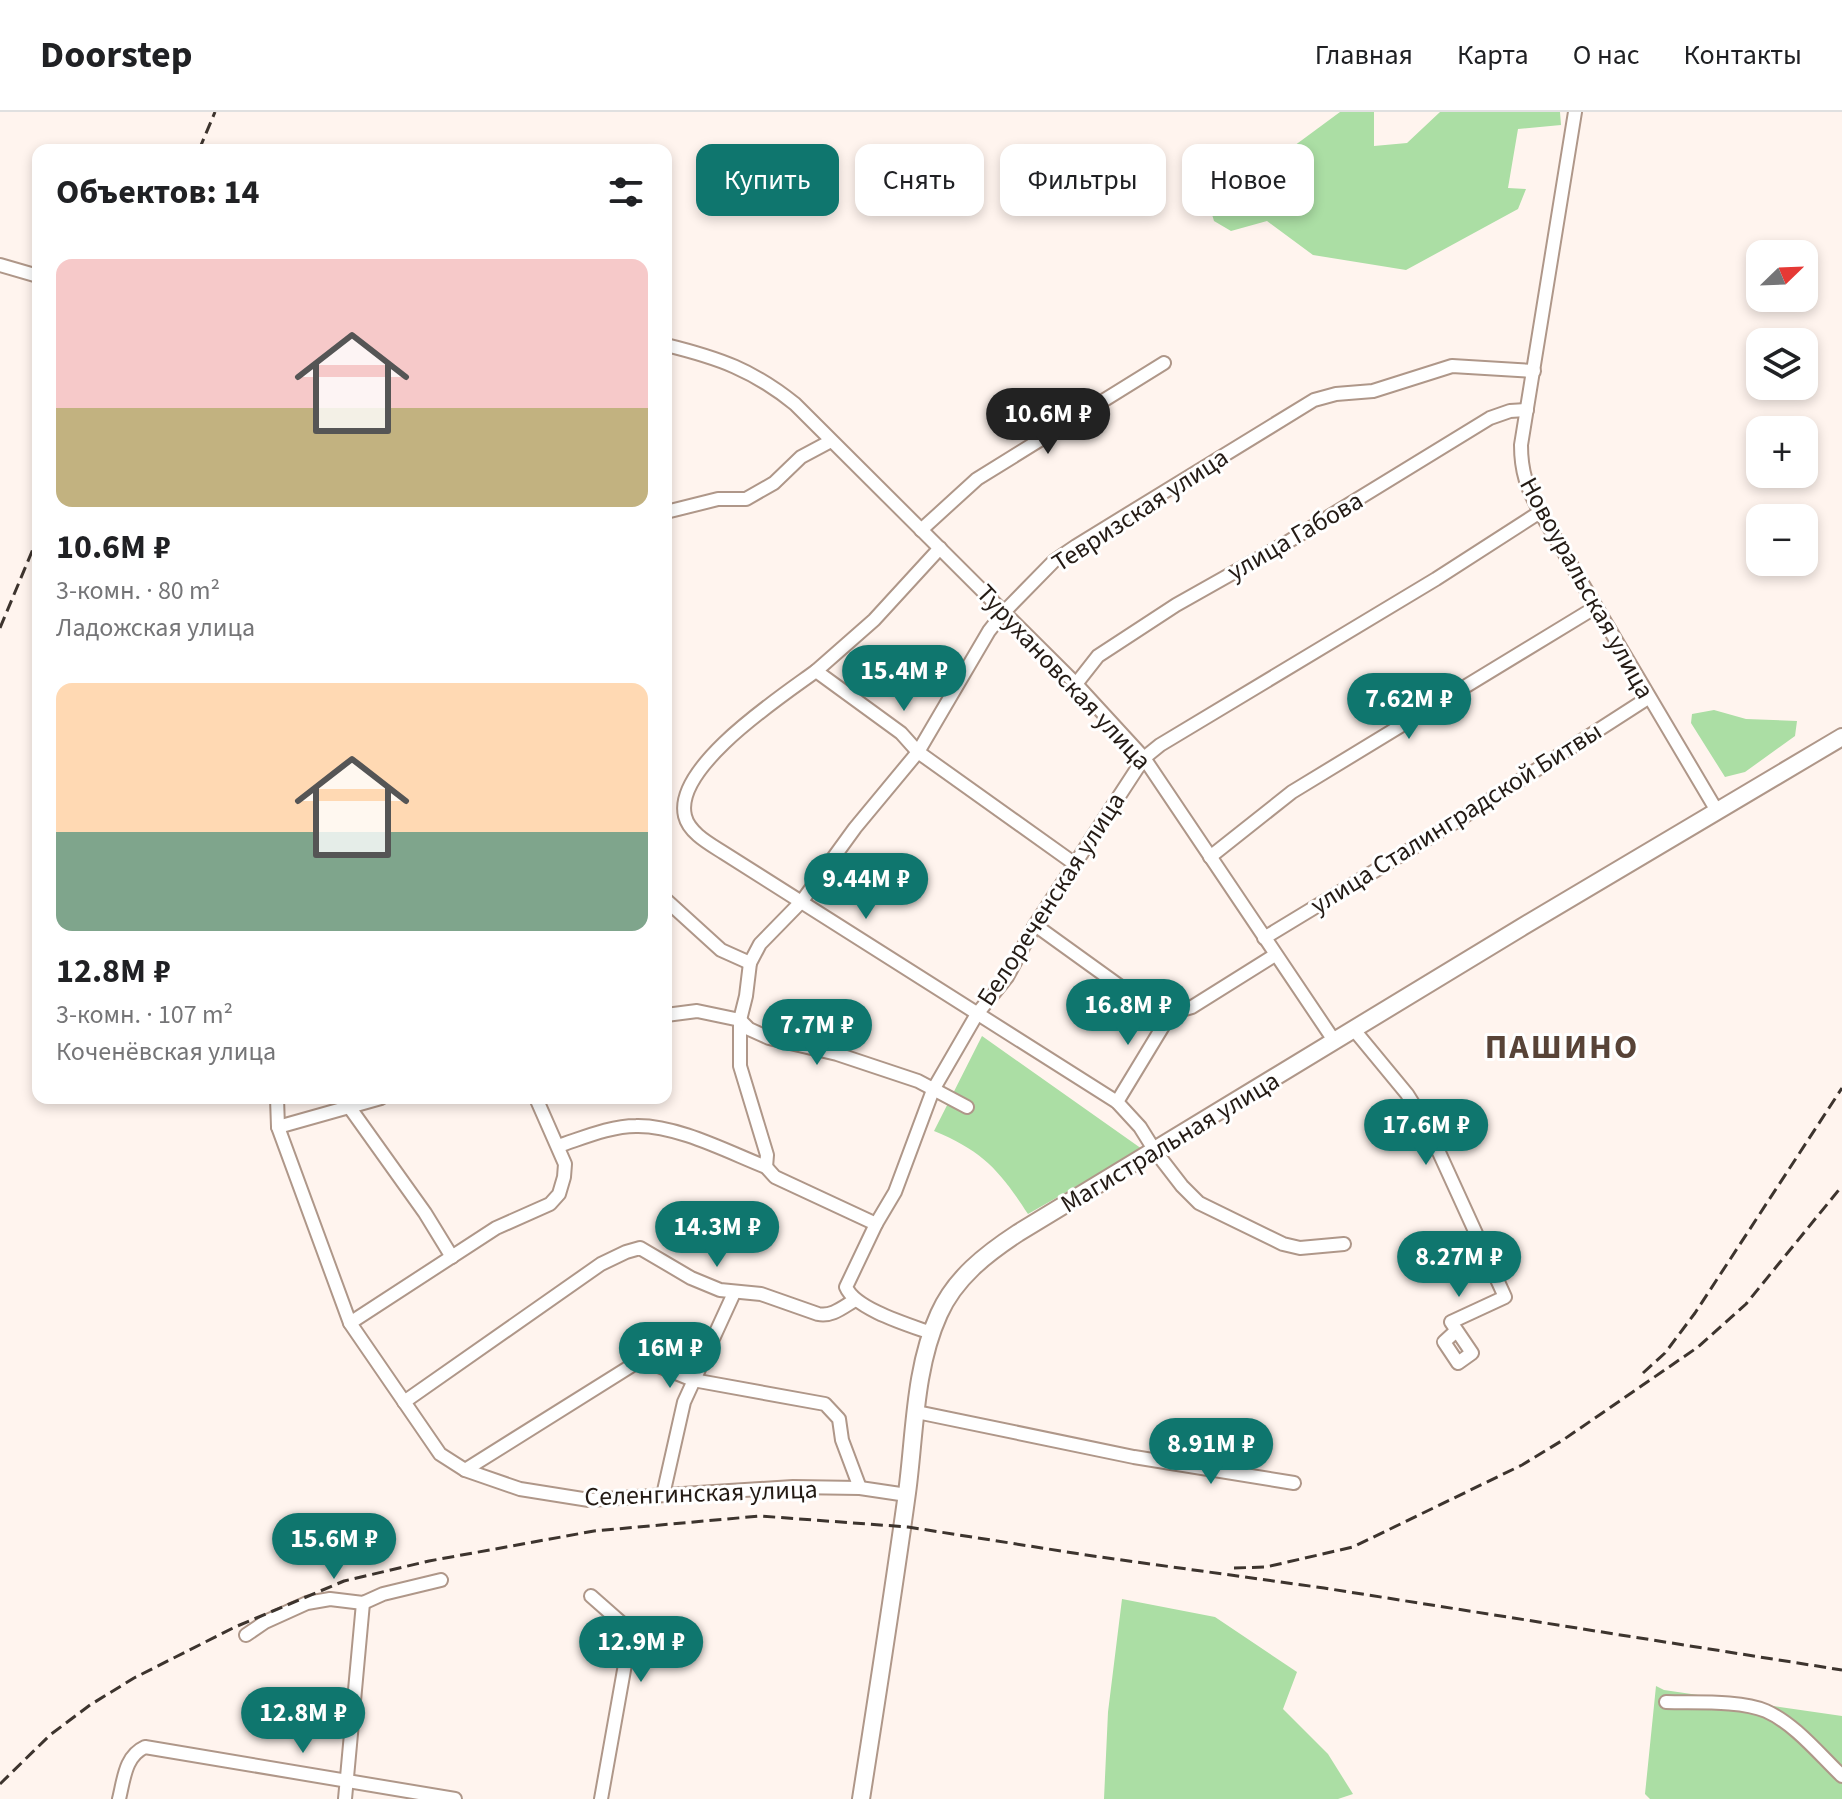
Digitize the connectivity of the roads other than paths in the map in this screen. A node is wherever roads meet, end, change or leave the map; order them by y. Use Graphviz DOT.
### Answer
graph roads {
  1 [pos="1575,112"];
  2 [pos="0,265"];
  3 [pos="32,274"];
  4 [pos="672,347"];
  5 [pos="1164,363"];
  6 [pos="1534,371"];
  7 [pos="1527,410"];
  8 [pos="831,441"];
  9 [pos="672,510"];
  10 [pos="1540,512"];
  11 [pos="921,530"];
  12 [pos="940,548"];
  13 [pos="1596,607"];
  14 [pos="1004,612"];
  15 [pos="816,671"];
  16 [pos="1076,684"];
  17 [pos="1648,698"];
  18 [pos="1842,737"];
  19 [pos="918,752"];
  20 [pos="1144,758"];
  21 [pos="1717,811"];
  22 [pos="1210,857"];
  23 [pos="1075,864"];
  24 [pos="802,901"];
  25 [pos="672,905"];
  26 [pos="1035,925"];
  27 [pos="1264,938"];
  28 [pos="1275,955"];
  29 [pos="750,963"];
  30 [pos="1171,1013"];
  31 [pos="672,1014"];
  32 [pos="977,1014"];
  33 [pos="740,1020"];
  34 [pos="1355,1031"];
  35 [pos="1335,1042"];
  36 [pos="933,1090"];
  37 [pos="1117,1102"];
  38 [pos="277,1104"];
  39 [pos="362,1104"];
  40 [pos="539,1104"];
  41 [pos="967,1107"];
  42 [pos="350,1108"];
  43 [pos="278,1127"];
  44 [pos="558,1146"];
  45 [pos="1155,1151"];
  46 [pos="766,1167"];
  47 [pos="876,1224"];
  48 [pos="1344,1244"];
  49 [pos="452,1257"];
  50 [pos="734,1293"];
  51 [pos="855,1300"];
  52 [pos="350,1323"];
  53 [pos="1456,1331"];
  54 [pos="931,1333"];
  55 [pos="693,1380"];
  56 [pos="404,1402"];
  57 [pos="917,1412"];
  58 [pos="465,1470"];
  59 [pos="1294,1483"];
  60 [pos="860,1488"];
  61 [pos="663,1495"];
  62 [pos="907,1495"];
  63 [pos="441,1580"];
  64 [pos="591,1596"];
  65 [pos="363,1603"];
  66 [pos="246,1635"];
  67 [pos="1666,1702"];
  68 [pos="1842,1776"];
  69 [pos="348,1781"];
  70 [pos="119,1799"];
  71 [pos="345,1799"];
  72 [pos="455,1799"];
  73 [pos="601,1799"];
  74 [pos="861,1799"];
  1 -- 6 [label="street, Новоуральская улица"];
  2 -- 3 [label="street"];
  4 -- 8 [label="street, Турухановская улица"];
  5 -- 11 [label="street"];
  6 -- 7 [label="street, Новоуральская улица"];
  6 -- 14 [label="street, Тевризская улица"];
  7 -- 10 [label="street, Новоуральская улица"];
  7 -- 16 [label="street, улица Габова"];
  8 -- 9 [label="street"];
  8 -- 11 [label="street, Турухановская улица"];
  10 -- 13 [label="street, Новоуральская улица"];
  10 -- 20 [label="street, Белореченская улица"];
  11 -- 12 [label="street, Турухановская улица"];
  12 -- 14 [label="street, Турухановская улица"];
  12 -- 15 [label="street"];
  13 -- 17 [label="street, Новоуральская улица"];
  13 -- 22 [label="street"];
  14 -- 16 [label="street, Турухановская улица"];
  14 -- 19 [label="street, Тевризская улица"];
  15 -- 19 [label="street"];
  15 -- 24 [label="street"];
  16 -- 20 [label="street, Турухановская улица"];
  17 -- 21 [label="street, Новоуральская улица"];
  17 -- 27 [label="street, улица Сталинградской Битвы"];
  18 -- 21 [label="main road, Магистральная улица"];
  19 -- 23 [label="street"];
  19 -- 24 [label="street, Тевризская улица"];
  20 -- 22 [label="street, Турухановская улица"];
  20 -- 23 [label="street, Белореченская улица"];
  21 -- 34 [label="main road, Магистральная улица"];
  22 -- 27 [label="street, Турухановская улица"];
  23 -- 26 [label="street, Белореченская улица"];
  24 -- 29 [label="street, Тевризская улица"];
  24 -- 32 [label="street"];
  25 -- 29 [label="street"];
  26 -- 30 [label="street"];
  26 -- 32 [label="street, Белореченская улица"];
  27 -- 28 [label="street, Турухановская улица"];
  28 -- 30 [label="street"];
  28 -- 35 [label="street, Турухановская улица"];
  29 -- 33 [label="street, Тевризская улица"];
  30 -- 37 [label="street"];
  31 -- 33 [label="street"];
  32 -- 36 [label="street, Белореченская улица"];
  32 -- 37 [label="street"];
  33 -- 36 [label="street"];
  33 -- 46 [label="street, Тевризская улица"];
  34 -- 35 [label="main road, Магистральная улица"];
  34 -- 53 [label="street"];
  35 -- 45 [label="main road, Магистральная улица"];
  36 -- 41 [label="street"];
  36 -- 47 [label="street, Белореченская улица"];
  37 -- 45 [label="street"];
  38 -- 43 [label="street, Селенгинская улица"];
  39 -- 42 [label="street"];
  40 -- 44 [label="street"];
  42 -- 43 [label="street"];
  42 -- 49 [label="street"];
  43 -- 52 [label="street, Селенгинская улица"];
  44 -- 46 [label="street"];
  44 -- 49 [label="street"];
  45 -- 48 [label="street"];
  45 -- 54 [label="main road, Магистральная улица"];
  46 -- 47 [label="street"];
  47 -- 51 [label="street, Белореченская улица"];
  49 -- 52 [label="street"];
  50 -- 51 [label="street"];
  50 -- 55 [label="street"];
  50 -- 56 [label="street"];
  51 -- 54 [label="street"];
  52 -- 56 [label="street, Селенгинская улица"];
  54 -- 57 [label="main road, Магистральная улица"];
  55 -- 58 [label="street"];
  55 -- 60 [label="street"];
  55 -- 61 [label="street"];
  56 -- 58 [label="street, Селенгинская улица"];
  57 -- 59 [label="street"];
  57 -- 62 [label="main road, Магистральная улица"];
  58 -- 61 [label="street, Селенгинская улица"];
  60 -- 61 [label="street, Селенгинская улица"];
  60 -- 62 [label="street, Селенгинская улица"];
  62 -- 74 [label="main road, Магистральная улица"];
  63 -- 65 [label="street"];
  64 -- 73 [label="street"];
  65 -- 66 [label="street"];
  65 -- 69 [label="street"];
  67 -- 68 [label="street"];
  69 -- 70 [label="street"];
  69 -- 71 [label="street"];
  69 -- 72 [label="street"];
}
